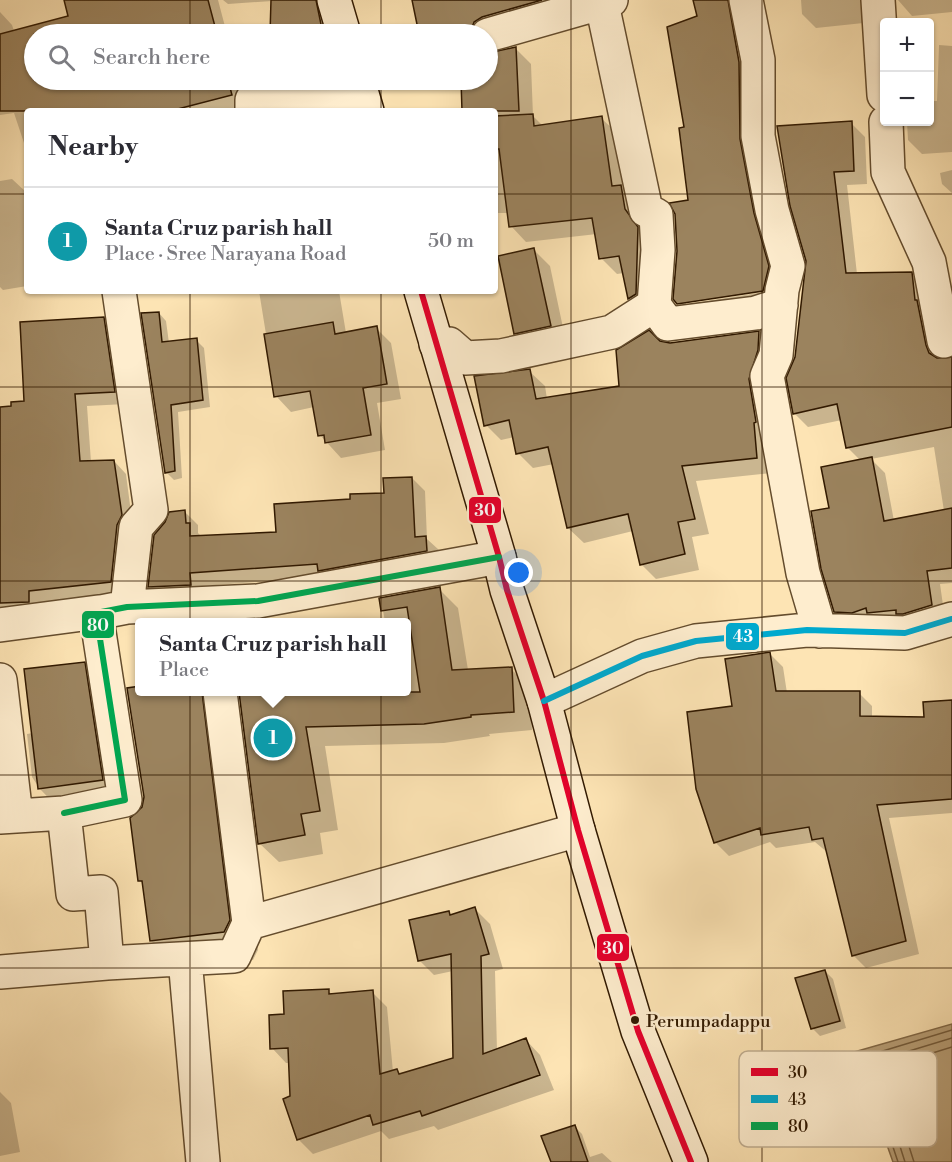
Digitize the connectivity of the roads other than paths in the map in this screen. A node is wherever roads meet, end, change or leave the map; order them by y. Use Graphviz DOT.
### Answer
graph roads {
  1 [pos="334,0"];
  2 [pos="746,0"];
  3 [pos="878,0"];
  4 [pos="607,2"];
  5 [pos="341,24"];
  6 [pos="498,32"];
  7 [pos="883,72"];
  8 [pos="341,90"];
  9 [pos="360,90"];
  10 [pos="252,108"];
  11 [pos="366,108"];
  12 [pos="886,126"];
  13 [pos="118,294"];
  14 [pos="421,294"];
  15 [pos="654,306"];
  16 [pos="781,306"];
  17 [pos="944,341"];
  18 [pos="436,344"];
  19 [pos="500,558"];
  20 [pos="112,609"];
  21 [pos="210,613"];
  22 [pos="952,619"];
  23 [pos="0,625"];
  24 [pos="820,631"];
  25 [pos="0,680"];
  26 [pos="221,696"];
  27 [pos="544,701"];
  28 [pos="64,813"];
  29 [pos="8,817"];
  30 [pos="578,830"];
  31 [pos="249,923"];
  32 [pos="185,959"];
  33 [pos="107,963"];
  34 [pos="0,972"];
  35 [pos="203,1162"];
  36 [pos="691,1162"];
  1 -- 5 [label="street"];
  2 -- 16 [label="street"];
  3 -- 7 [label="street"];
  4 -- 6 [label="street"];
  4 -- 15 [label="street"];
  8 -- 10 [label="street"];
  9 -- 11 [label="street"];
  12 -- 17 [label="street"];
  13 -- 20 [label="street"];
  14 -- 18 [label="street"];
  15 -- 16 [label="street"];
  15 -- 18 [label="street"];
  16 -- 24 [label="street"];
  18 -- 19 [label="street"];
  19 -- 21 [label="street"];
  19 -- 27 [label="street"];
  20 -- 21 [label="street"];
  20 -- 23 [label="street"];
  20 -- 28 [label="street"];
  22 -- 24 [label="street"];
  24 -- 27 [label="street"];
  25 -- 29 [label="street"];
  26 -- 31 [label="street"];
  27 -- 30 [label="street"];
  28 -- 29 [label="street"];
  28 -- 33 [label="street"];
  30 -- 31 [label="street"];
  30 -- 36 [label="street"];
  31 -- 32 [label="street"];
  32 -- 33 [label="street"];
  32 -- 35 [label="street"];
  33 -- 34 [label="street"];
}
